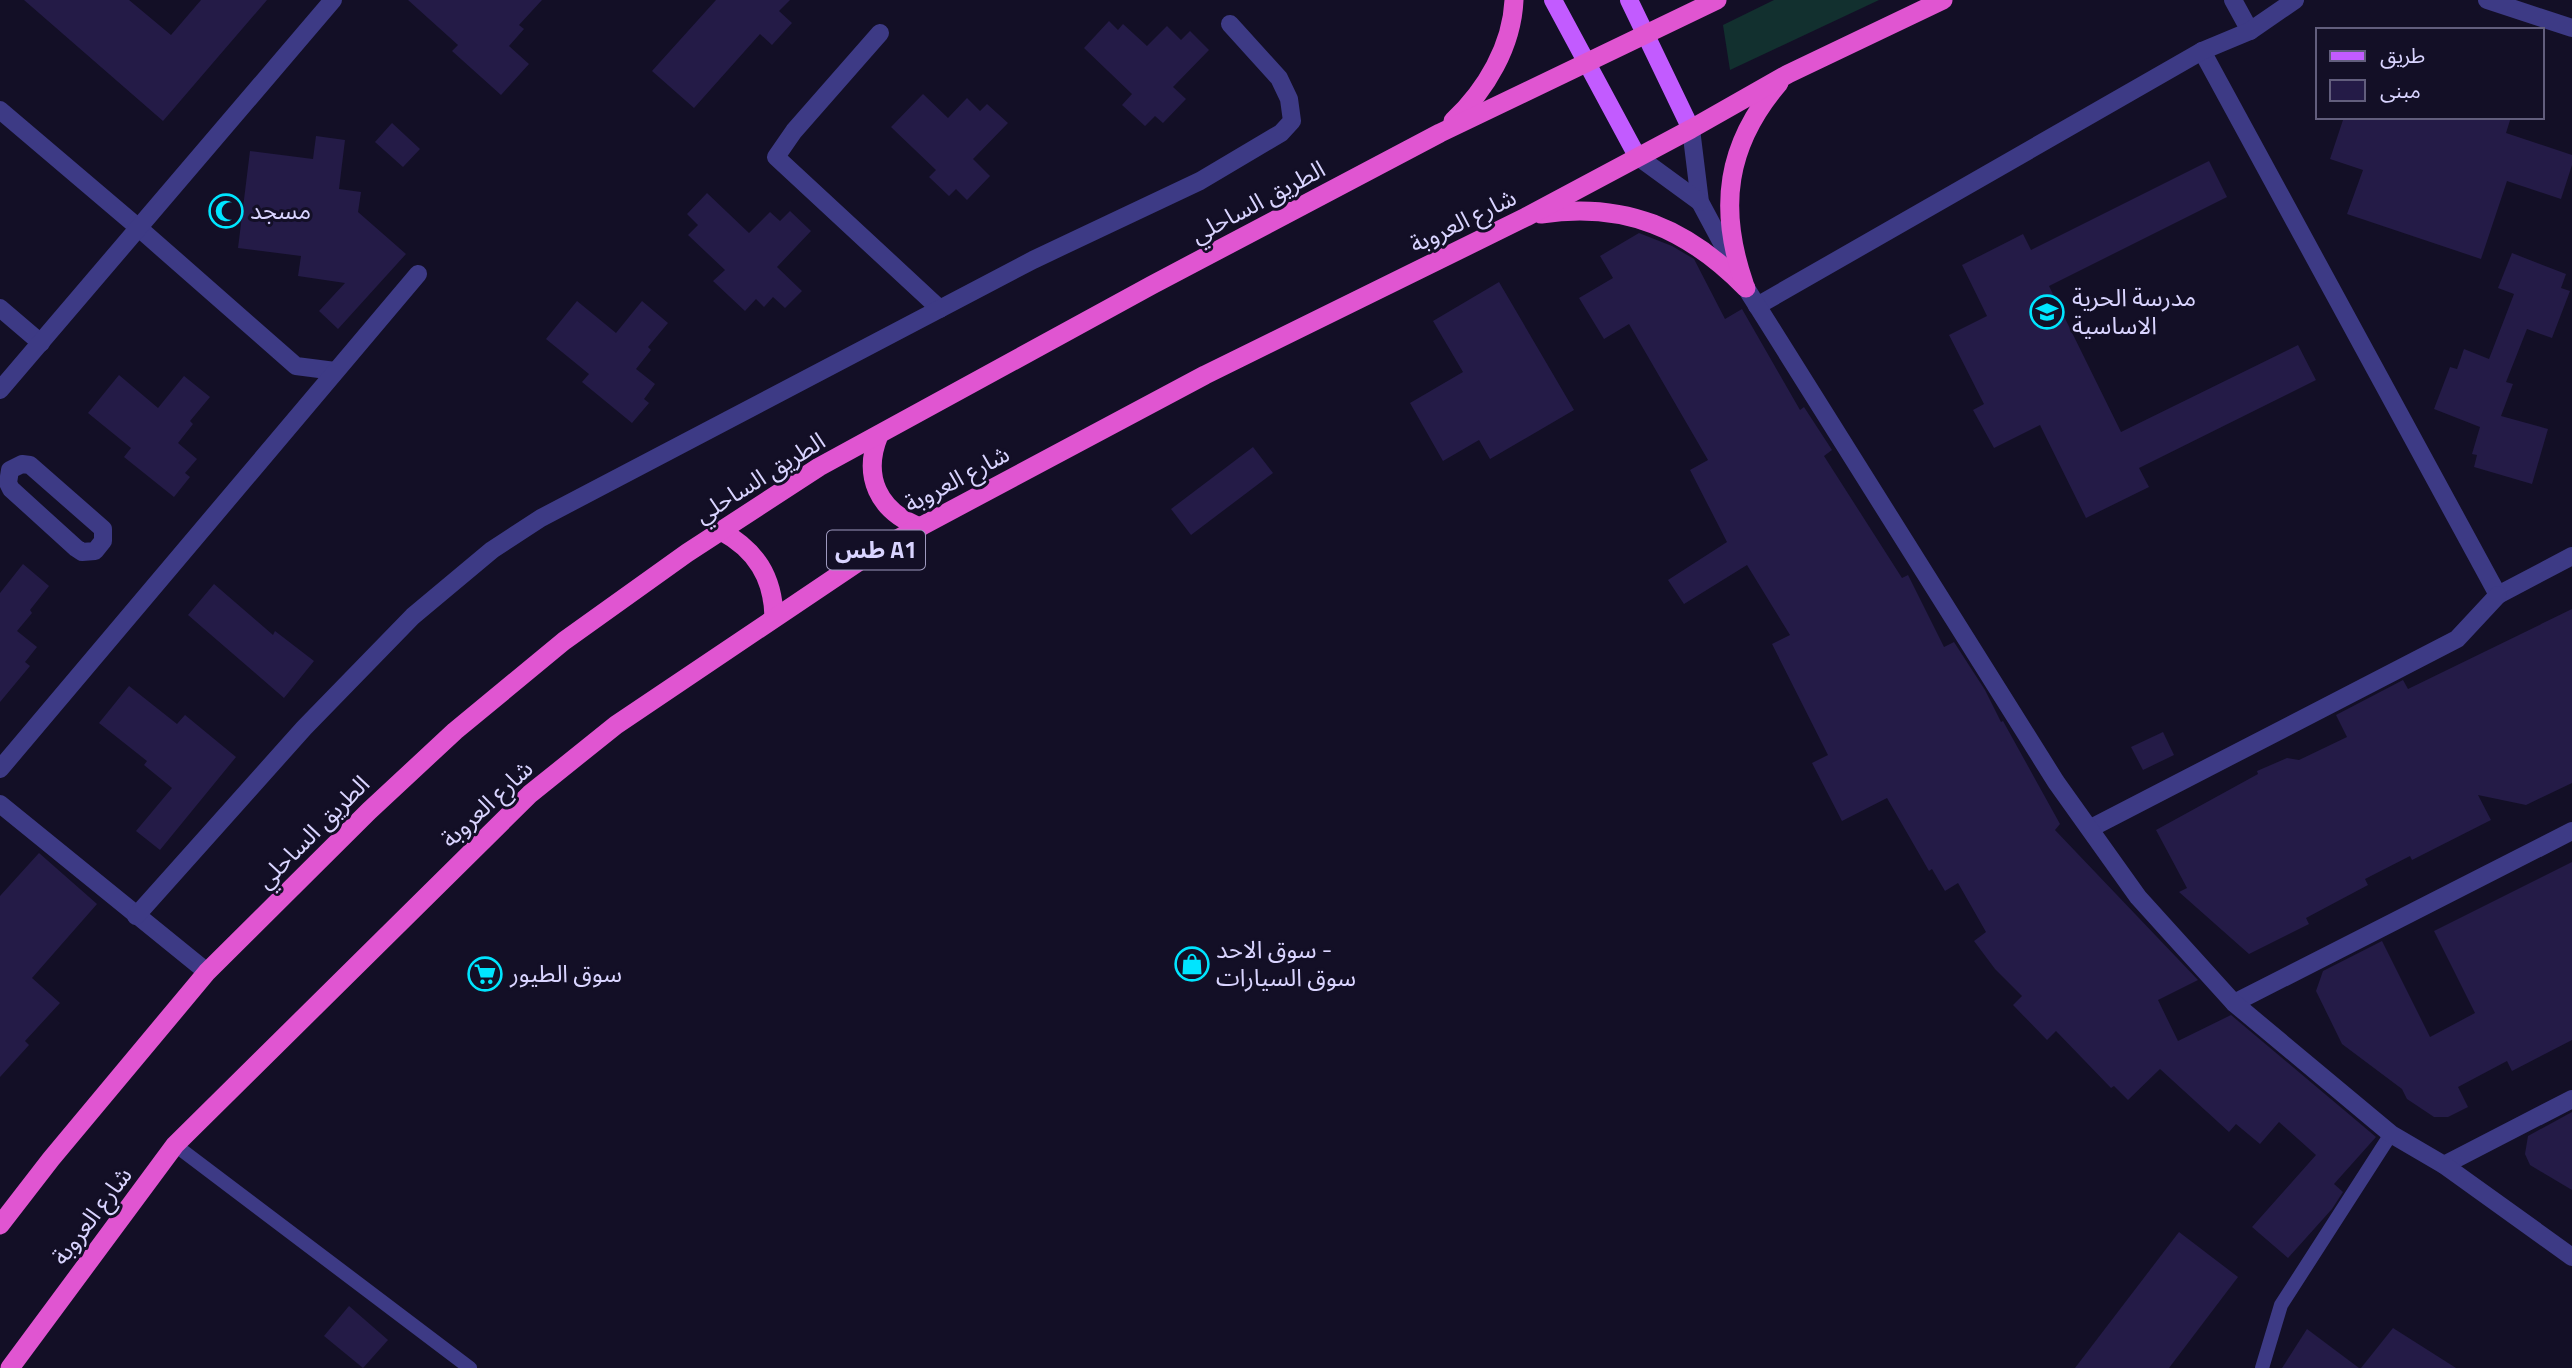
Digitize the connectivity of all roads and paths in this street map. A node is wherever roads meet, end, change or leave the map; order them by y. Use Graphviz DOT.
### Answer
graph roads {
  1 [pos="333,0"];
  2 [pos="1514,0"];
  3 [pos="1553,0"];
  4 [pos="1629,0"];
  5 [pos="1717,0"];
  6 [pos="1943,0"];
  7 [pos="2233,0"];
  8 [pos="2295,0"];
  9 [pos="2487,0"];
  10 [pos="1230,24"];
  11 [pos="2572,28"];
  12 [pos="2250,31"];
  13 [pos="880,33"];
  14 [pos="1645,36"];
  15 [pos="2202,51"];
  16 [pos="1587,62"];
  17 [pos="1788,74"];
  18 [pos="0,110"];
  19 [pos="1692,128"];
  20 [pos="1440,133"];
  21 [pos="1637,156"];
  22 [pos="1700,202"];
  23 [pos="1527,217"];
  24 [pos="140,229"];
  25 [pos="418,274"];
  26 [pos="1746,288"];
  27 [pos="1757,306"];
  28 [pos="0,308"];
  29 [pos="940,309"];
  30 [pos="41,342"];
  31 [pos="335,371"];
  32 [pos="0,390"];
  33 [pos="879,435"];
  34 [pos="5,466"];
  35 [pos="919,527"];
  36 [pos="721,531"];
  37 [pos="2572,556"];
  38 [pos="2498,595"];
  39 [pos="774,617"];
  40 [pos="0,769"];
  41 [pos="0,804"];
  42 [pos="2091,828"];
  43 [pos="2572,831"];
  44 [pos="136,916"];
  45 [pos="207,972"];
  46 [pos="2234,1003"];
  47 [pos="2572,1099"];
  48 [pos="2391,1134"];
  49 [pos="175,1146"];
  50 [pos="2444,1165"];
  51 [pos="0,1225"];
  52 [pos="2572,1256"];
  53 [pos="10,1368"];
  54 [pos="470,1368"];
  55 [pos="2262,1368"];
  1 -- 24 [label="street"];
  2 -- 20 [label="highway"];
  3 -- 16 [label="main road"];
  4 -- 14 [label="main road"];
  5 -- 14 [label="highway, الطريق الساحلي"];
  6 -- 17 [label="highway, شارع العروبة / طس A1"];
  7 -- 12 [label="street"];
  8 -- 12 [label="street"];
  9 -- 11 [label="street"];
  10 -- 29 [label="street"];
  12 -- 15 [label="street"];
  13 -- 29 [label="street"];
  14 -- 16 [label="highway, الطريق الساحلي"];
  14 -- 19 [label="main road"];
  15 -- 27 [label="street"];
  15 -- 38 [label="street"];
  16 -- 20 [label="highway, الطريق الساحلي"];
  16 -- 21 [label="main road"];
  17 -- 19 [label="highway, شارع العروبة / طس A1"];
  17 -- 26 [label="highway"];
  18 -- 24 [label="street"];
  19 -- 21 [label="highway, شارع العروبة / طس A1"];
  19 -- 22 [label="street"];
  20 -- 33 [label="highway, الطريق الساحلي"];
  21 -- 22 [label="street"];
  21 -- 23 [label="highway, شارع العروبة / طس A1"];
  22 -- 26 [label="street"];
  23 -- 26 [label="highway"];
  23 -- 35 [label="highway, شارع العروبة / طس A1"];
  24 -- 30 [label="street"];
  24 -- 31 [label="street"];
  25 -- 31 [label="street"];
  26 -- 27 [label="street"];
  27 -- 42 [label="street"];
  28 -- 30 [label="street"];
  29 -- 44 [label="street"];
  30 -- 32 [label="street"];
  31 -- 40 [label="street"];
  33 -- 35 [label="highway"];
  33 -- 36 [label="highway, الطريق الساحلي"];
  34 -- 34 [label="street"];
  35 -- 39 [label="highway, شارع العروبة / طس A1"];
  36 -- 39 [label="highway"];
  36 -- 45 [label="highway, الطريق الساحلي"];
  37 -- 38 [label="street"];
  38 -- 42 [label="street"];
  39 -- 49 [label="highway, شارع العروبة / طس A1"];
  41 -- 44 [label="street"];
  42 -- 46 [label="street"];
  43 -- 46 [label="street"];
  44 -- 45 [label="street"];
  45 -- 51 [label="highway, الطريق الساحلي"];
  46 -- 48 [label="street"];
  47 -- 50 [label="street"];
  48 -- 50 [label="street"];
  48 -- 55 [label="lane"];
  49 -- 53 [label="highway, شارع العروبة / طس A1"];
  49 -- 54 [label="lane"];
  50 -- 52 [label="street"];
}
